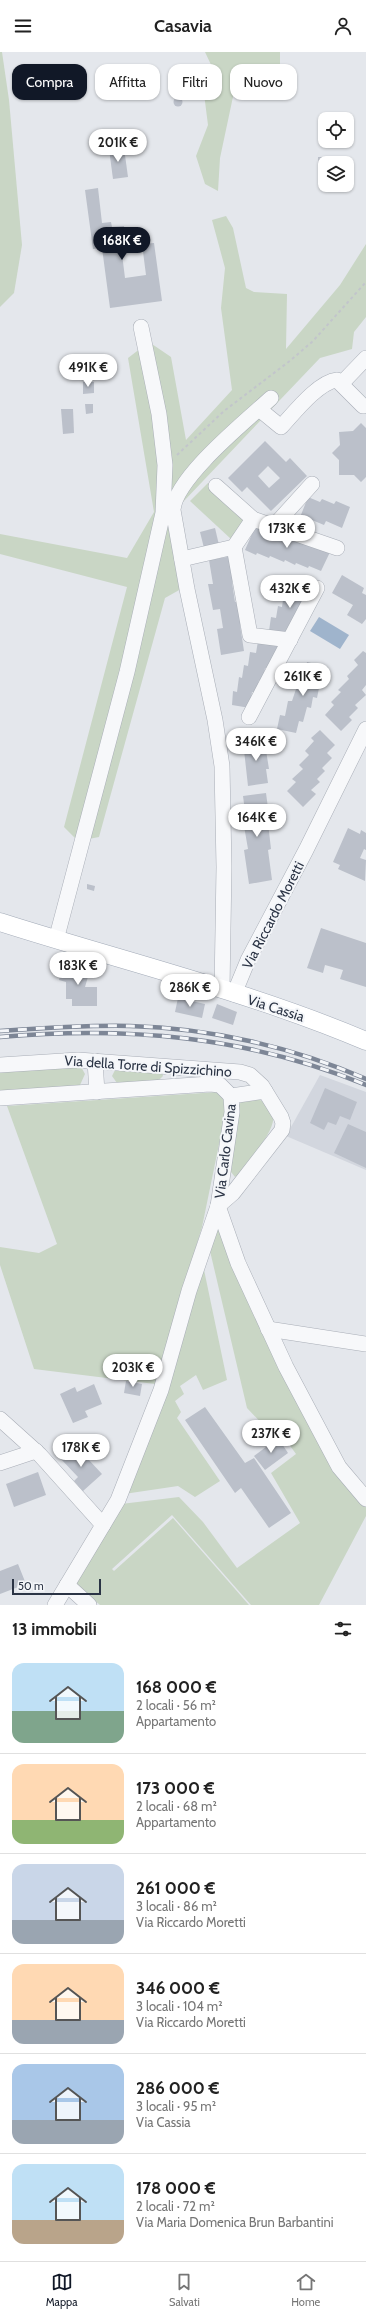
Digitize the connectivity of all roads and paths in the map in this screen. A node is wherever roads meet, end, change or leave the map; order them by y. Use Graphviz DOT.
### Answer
graph roads {
  1 [pos="366,282"];
  2 [pos="141,327"];
  3 [pos="366,358"];
  4 [pos="342,382"];
  5 [pos="271,398"];
  6 [pos="362,406"];
  7 [pos="259,409"];
  8 [pos="165,465"];
  9 [pos="312,484"];
  10 [pos="216,486"];
  11 [pos="253,519"];
  12 [pos="274,526"];
  13 [pos="234,547"];
  14 [pos="337,548"];
  15 [pos="182,559"];
  16 [pos="317,588"];
  17 [pos="290,640"];
  18 [pos="249,718"];
  19 [pos="366,729"];
  20 [pos="0,922"];
  21 [pos="56,940"];
  22 [pos="228,992"];
  23 [pos="366,1041"];
  24 [pos="95,1061"];
  25 [pos="0,1064"];
  26 [pos="172,1065"];
  27 [pos="169,1086"];
  28 [pos="265,1091"];
  29 [pos="97,1092"];
  30 [pos="232,1096"];
  31 [pos="0,1098"];
  32 [pos="218,1206"];
  33 [pos="268,1329"];
  34 [pos="366,1344"];
  35 [pos="0,1419"];
  36 [pos="36,1451"];
  37 [pos="0,1463"];
  38 [pos="366,1500"];
  39 [pos="103,1524"];
  40 [pos="67,1585"];
  41 [pos="56,1605"];
  42 [pos="89,1605"];
  1 -- 8 [label="path"];
  2 -- 8 [label="street"];
  3 -- 4 [label="street"];
  4 -- 6 [label="street"];
  4 -- 7 [label="street"];
  5 -- 7 [label="street"];
  7 -- 15 [label="street"];
  8 -- 21 [label="street"];
  9 -- 12 [label="street"];
  10 -- 11 [label="street"];
  11 -- 12 [label="street"];
  11 -- 13 [label="street"];
  12 -- 14 [label="street"];
  13 -- 15 [label="street"];
  13 -- 17 [label="street"];
  15 -- 22 [label="street"];
  16 -- 17 [label="street"];
  17 -- 18 [label="street"];
  19 -- 22 [label="street, Via Riccardo Moretti"];
  20 -- 21 [label="main road, Via Cassia"];
  21 -- 22 [label="main road, Via Cassia"];
  22 -- 23 [label="main road, Via Cassia"];
  24 -- 25 [label="street, Via della Torre di Spizzichino"];
  24 -- 26 [label="street, Via della Torre di Spizzichino"];
  24 -- 29 [label="street"];
  26 -- 27 [label="street"];
  26 -- 28 [label="street, Via della Torre di Spizzichino"];
  27 -- 29 [label="street, Via della Torre di Spizzichino"];
  27 -- 30 [label="street, Via della Torre di Spizzichino"];
  28 -- 30 [label="street"];
  28 -- 32 [label="street, Via della Torre di Spizzichino"];
  29 -- 31 [label="street, Via della Torre di Spizzichino"];
  30 -- 32 [label="street, Via Carlo Cavina"];
  32 -- 33 [label="street"];
  32 -- 39 [label="street, Via Carlo Cavina"];
  33 -- 34 [label="street"];
  33 -- 38 [label="street"];
  35 -- 36 [label="street"];
  36 -- 37 [label="street"];
  36 -- 39 [label="street"];
  39 -- 40 [label="street, Via Carlo Cavina"];
  40 -- 41 [label="street, Via Carlo Cavina"];
  40 -- 42 [label="street"];
}
